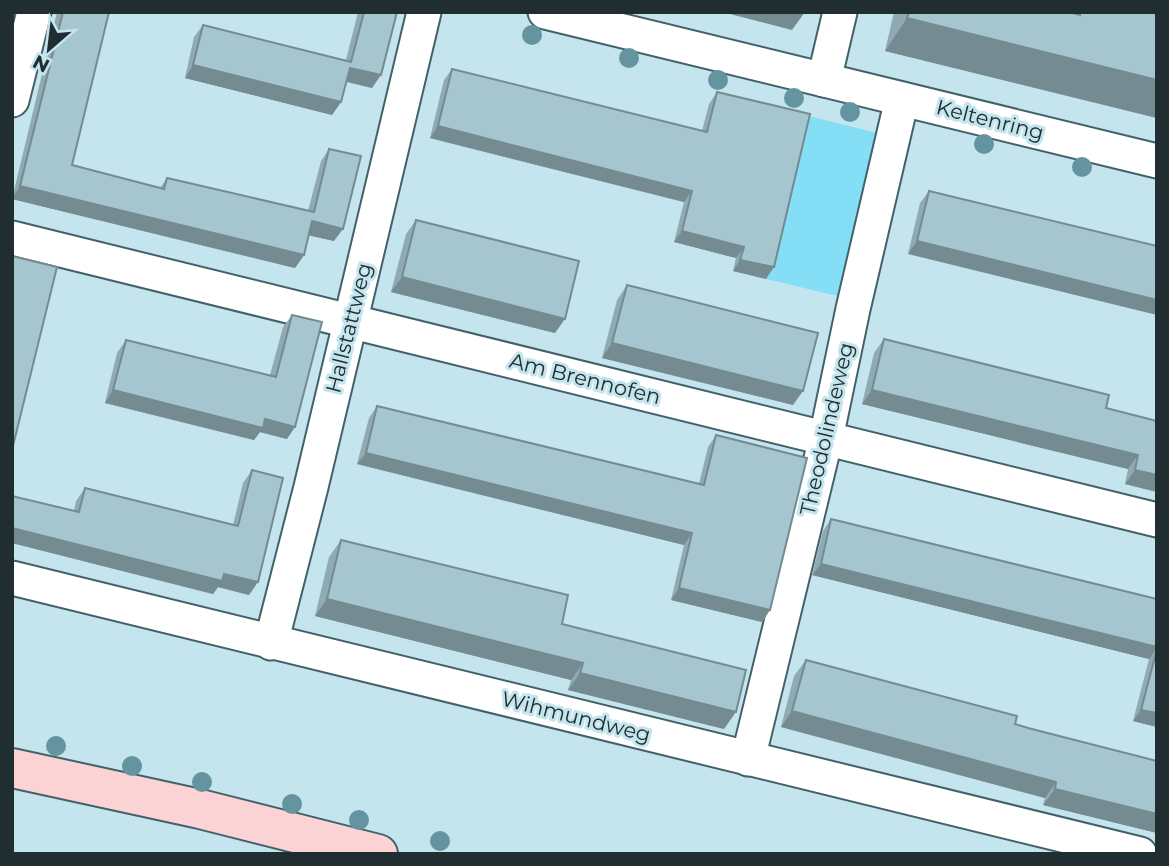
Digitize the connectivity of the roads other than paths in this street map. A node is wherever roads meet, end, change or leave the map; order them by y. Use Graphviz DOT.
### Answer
graph roads {
  1 [pos="34,12"];
  2 [pos="424,12"];
  3 [pos="545,12"];
  4 [pos="840,12"];
  5 [pos="824,80"];
  6 [pos="902,99"];
  7 [pos="12,100"];
  8 [pos="1157,161"];
  9 [pos="12,238"];
  10 [pos="351,321"];
  11 [pos="826,439"];
  12 [pos="1157,520"];
  13 [pos="12,578"];
  14 [pos="271,643"];
  15 [pos="748,759"];
  16 [pos="12,768"];
  17 [pos="378,854"];
  18 [pos="1140,854"];
  1 -- 7 [label="street"];
  2 -- 10 [label="street, Hallstattweg"];
  3 -- 5 [label="street, Keltenring"];
  4 -- 5 [label="street"];
  5 -- 6 [label="street, Keltenring"];
  6 -- 8 [label="street, Keltenring"];
  6 -- 11 [label="street, Theodolindeweg"];
  9 -- 10 [label="street, Am Brennofen"];
  10 -- 11 [label="street, Am Brennofen"];
  10 -- 14 [label="street, Hallstattweg"];
  11 -- 12 [label="street, Am Brennofen"];
  11 -- 15 [label="street, Theodolindeweg"];
  13 -- 14 [label="street, Wihmundweg"];
  14 -- 15 [label="street, Wihmundweg"];
  15 -- 18 [label="street, Wihmundweg"];
  16 -- 17 [label="street"];
}
